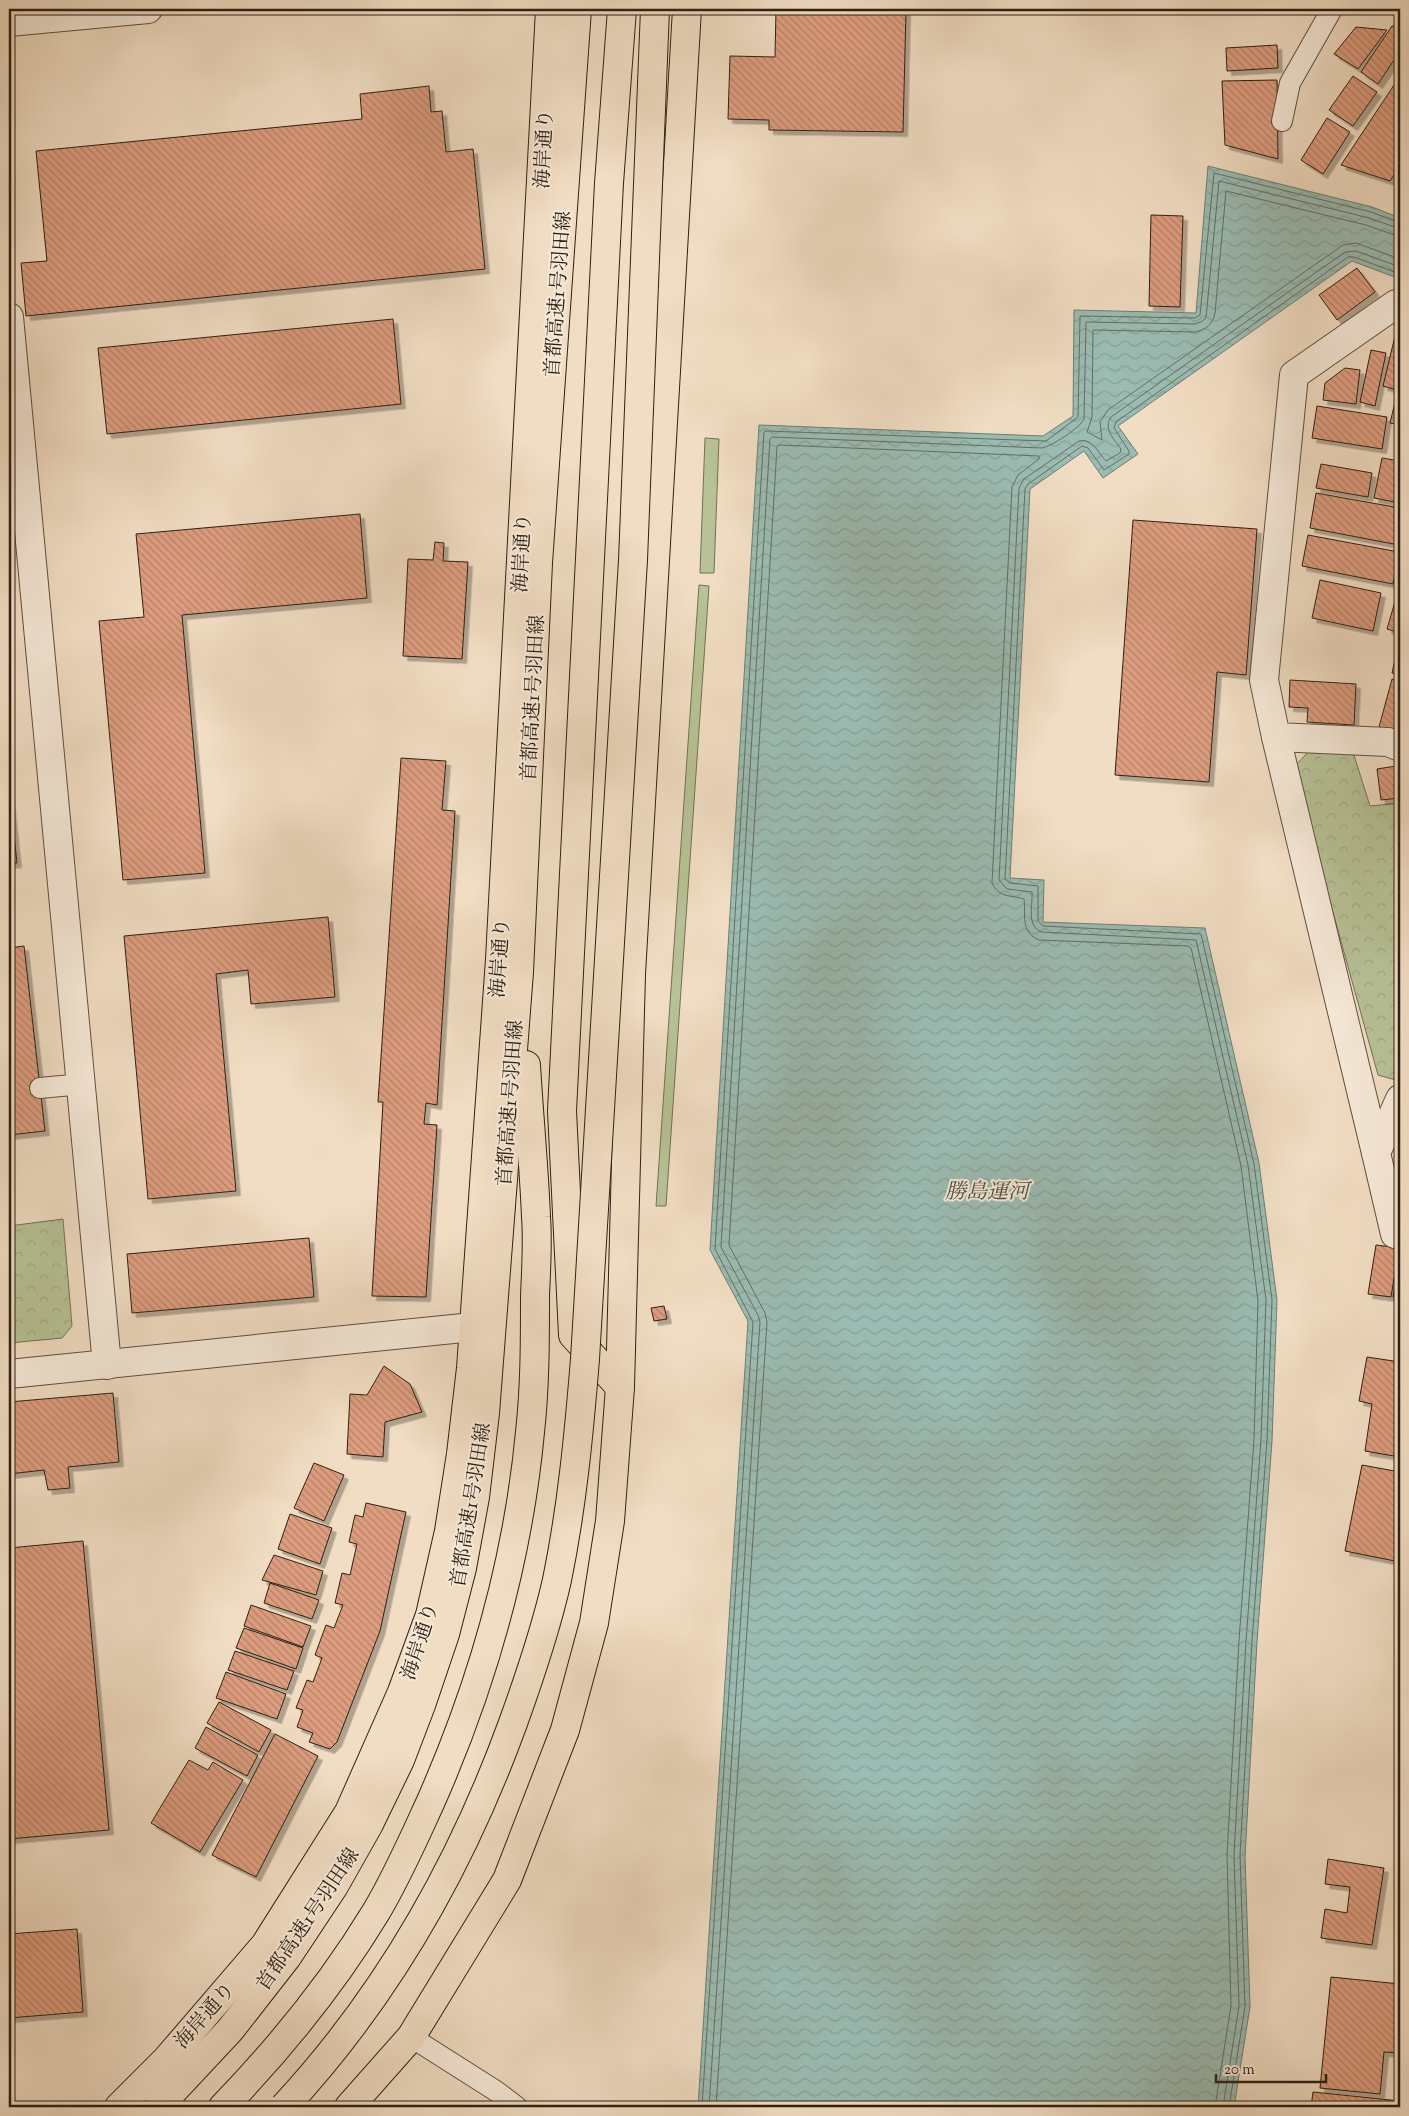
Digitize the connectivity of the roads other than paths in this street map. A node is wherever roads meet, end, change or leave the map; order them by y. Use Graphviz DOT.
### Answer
graph roads {
  1 [pos="148,9"];
  2 [pos="550,9"];
  3 [pos="577,9"];
  4 [pos="622,9"];
  5 [pos="655,9"];
  6 [pos="687,9"];
  7 [pos="1332,9"];
  8 [pos="9,22"];
  9 [pos="1282,121"];
  10 [pos="1400,305"];
  11 [pos="9,318"];
  12 [pos="1276,737"];
  13 [pos="1400,748"];
  14 [pos="519,972"];
  15 [pos="82,1084"];
  16 [pos="40,1088"];
  17 [pos="1400,1099"];
  18 [pos="1376,1153"];
  19 [pos="1400,1236"];
  20 [pos="473,1326"];
  21 [pos="107,1365"];
  22 [pos="9,1374"];
  23 [pos="620,1387"];
  24 [pos="411,2037"];
  25 [pos="119,2107"];
  26 [pos="158,2107"];
  27 [pos="223,2107"];
  28 [pos="284,2107"];
  29 [pos="349,2107"];
  30 [pos="517,2107"];
  1 -- 8 [label="street"];
  2 -- 20 [label="main road, 海岸通り"];
  3 -- 14 [label="main road, 首都高速1号羽田線"];
  4 -- 23 [label="main road"];
  5 -- 28 [label="main road, bridge"];
  6 -- 23 [label="main road"];
  7 -- 9 [label="lane"];
  10 -- 12 [label="street"];
  11 -- 15 [label="street"];
  12 -- 13 [label="street"];
  12 -- 18 [label="street"];
  14 -- 26 [label="main road, 首都高速1号羽田線"];
  14 -- 27 [label="main road"];
  15 -- 16 [label="lane"];
  15 -- 21 [label="street"];
  17 -- 18 [label="street"];
  18 -- 19 [label="street"];
  20 -- 21 [label="street"];
  20 -- 25 [label="main road, 海岸通り"];
  21 -- 22 [label="street"];
  23 -- 24 [label="main road"];
  24 -- 29 [label="main road"];
  24 -- 30 [label="lane"];
}
